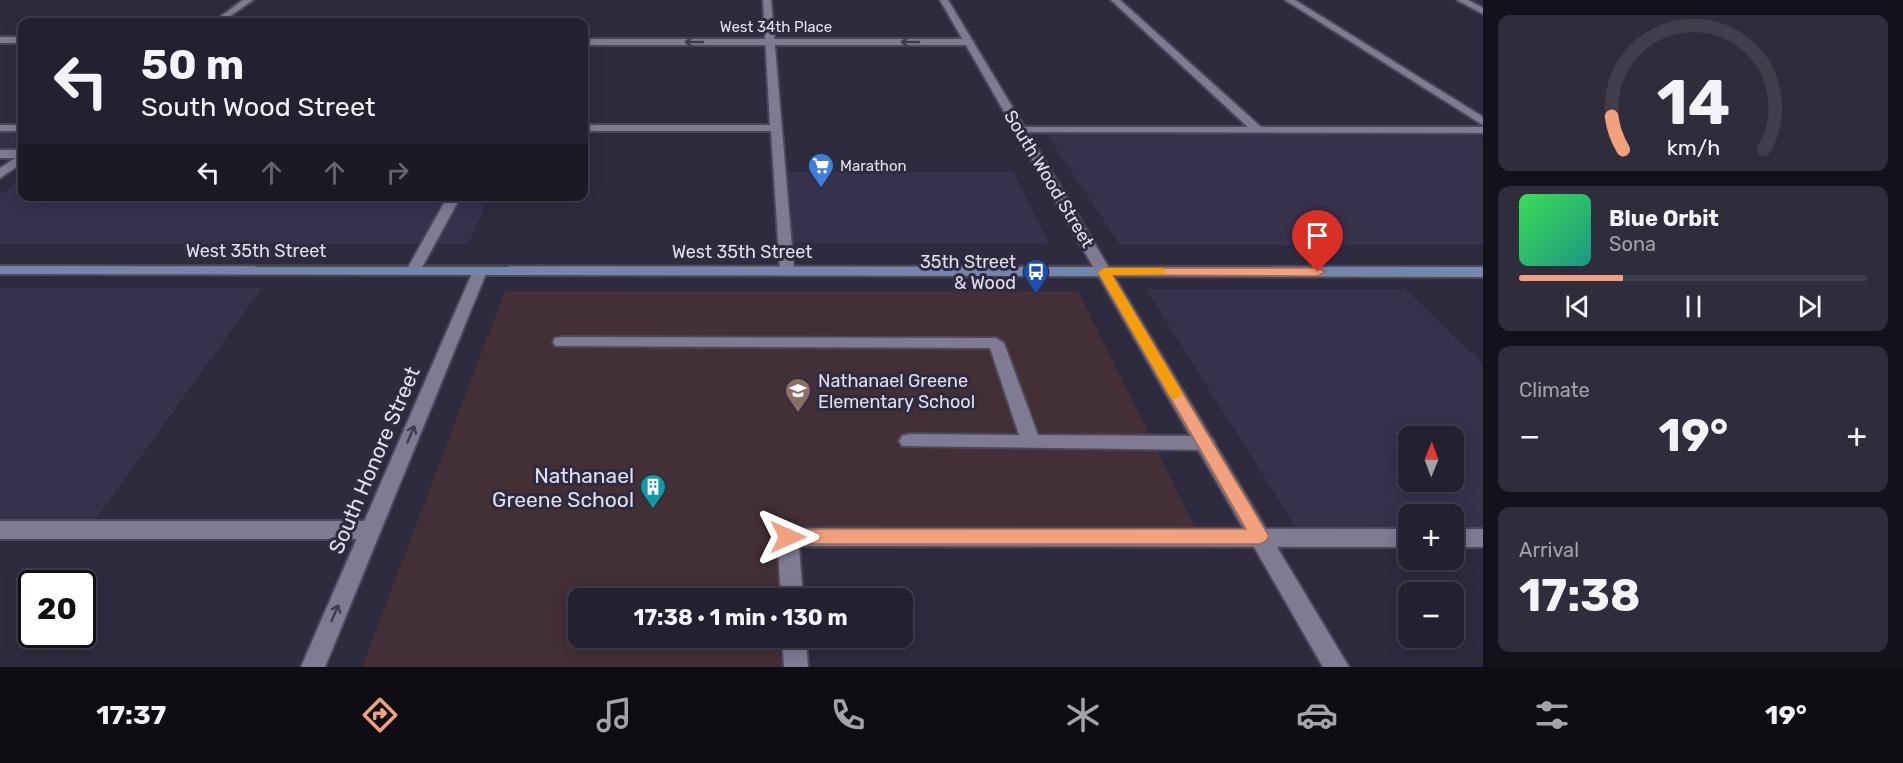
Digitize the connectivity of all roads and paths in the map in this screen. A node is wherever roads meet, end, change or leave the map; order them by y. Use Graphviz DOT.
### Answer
graph roads {
  1 [pos="249,0"];
  2 [pos="767,0"];
  3 [pos="944,0"];
  4 [pos="1115,0"];
  5 [pos="1289,0"];
  6 [pos="1461,0"];
  7 [pos="1483,10"];
  8 [pos="223,18"];
  9 [pos="0,40"];
  10 [pos="18,40"];
  11 [pos="588,42"];
  12 [pos="769,42"];
  13 [pos="969,42"];
  14 [pos="1483,122"];
  15 [pos="0,128"];
  16 [pos="18,128"];
  17 [pos="588,128"];
  18 [pos="776,128"];
  19 [pos="1020,130"];
  20 [pos="1258,130"];
  21 [pos="1483,130"];
  22 [pos="0,154"];
  23 [pos="18,154"];
  24 [pos="18,161"];
  25 [pos="0,174"];
  26 [pos="452,201"];
  27 [pos="0,270"];
  28 [pos="414,271"];
  29 [pos="480,271"];
  30 [pos="787,271"];
  31 [pos="1104,272"];
  32 [pos="1483,272"];
  33 [pos="561,342"];
  34 [pos="909,441"];
  35 [pos="1030,441"];
  36 [pos="1205,443"];
  37 [pos="0,530"];
  38 [pos="370,531"];
  39 [pos="1260,536"];
  40 [pos="1398,538"];
  41 [pos="1464,538"];
  42 [pos="1483,538"];
  43 [pos="791,588"];
  44 [pos="795,648"];
  45 [pos="313,667"];
  46 [pos="796,667"];
  47 [pos="1337,667"];
  1 -- 8 [label="street"];
  2 -- 12 [label="street"];
  3 -- 13 [label="street, South Wood Street"];
  4 -- 20 [label="street"];
  5 -- 14 [label="street"];
  6 -- 7 [label="street"];
  9 -- 10 [label="street"];
  12 -- 11 [label="street, West 34th Place, one-way"];
  13 -- 12 [label="street, West 34th Place, one-way"];
  12 -- 18 [label="street"];
  13 -- 19 [label="street, South Wood Street"];
  15 -- 16 [label="street"];
  17 -- 18 [label="street"];
  18 -- 30 [label="street"];
  19 -- 20 [label="street"];
  19 -- 31 [label="street, South Wood Street"];
  20 -- 21 [label="street"];
  22 -- 23 [label="street"];
  24 -- 25 [label="street"];
  26 -- 28 [label="street"];
  27 -- 28 [label="main road, West 35th Street"];
  28 -- 29 [label="main road, West 35th Street"];
  29 -- 30 [label="main road, West 35th Street"];
  38 -- 29 [label="street, South Honore Street, one-way"];
  30 -- 31 [label="main road, West 35th Street"];
  31 -- 32 [label="main road, West 35th Street"];
  31 -- 36 [label="street, South Wood Street"];
  33 -- 35 [label="street"];
  34 -- 35 [label="street"];
  35 -- 36 [label="street"];
  36 -- 39 [label="street, South Wood Street"];
  37 -- 38 [label="street"];
  45 -- 38 [label="street, South Honore Street, one-way"];
  39 -- 40 [label="street"];
  39 -- 43 [label="street"];
  39 -- 47 [label="street, South Wood Street"];
  41 -- 42 [label="street"];
  44 -- 46 [label="street"];
}
